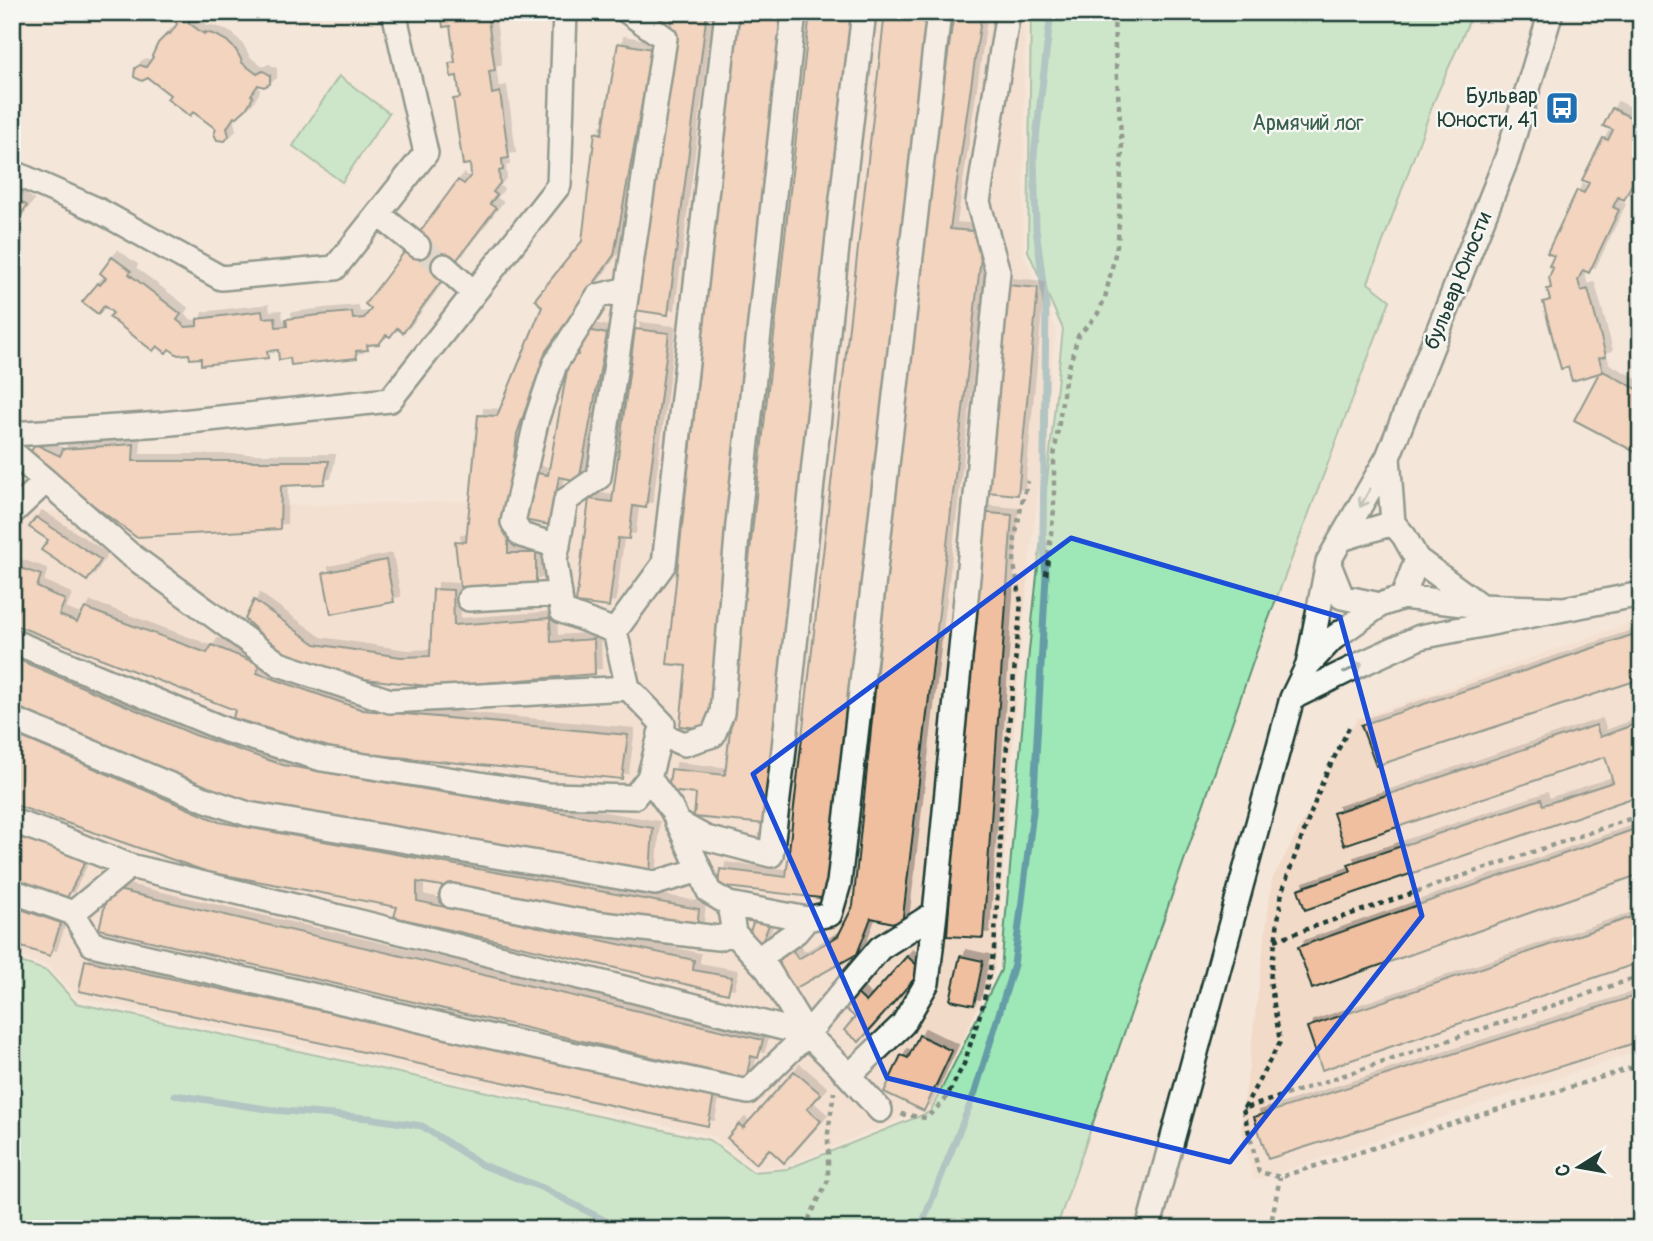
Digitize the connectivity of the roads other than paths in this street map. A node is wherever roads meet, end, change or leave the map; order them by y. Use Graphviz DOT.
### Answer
graph roads {
  1 [pos="394,12"];
  2 [pos="565,12"];
  3 [pos="628,12"];
  4 [pos="727,12"];
  5 [pos="794,12"];
  6 [pos="864,12"];
  7 [pos="939,12"];
  8 [pos="1008,12"];
  9 [pos="1551,12"];
  10 [pos="12,172"];
  11 [pos="378,214"];
  12 [pos="418,246"];
  13 [pos="444,266"];
  14 [pos="628,289"];
  15 [pos="474,293"];
  16 [pos="12,434"];
  17 [pos="12,452"];
  18 [pos="1388,457"];
  19 [pos="46,481"];
  20 [pos="12,513"];
  21 [pos="1393,523"];
  22 [pos="1341,539"];
  23 [pos="558,547"];
  24 [pos="1417,559"];
  25 [pos="1328,562"];
  26 [pos="560,594"];
  27 [pos="1641,594"];
  28 [pos="1404,597"];
  29 [pos="469,599"];
  30 [pos="1380,604"];
  31 [pos="1480,606"];
  32 [pos="1564,609"];
  33 [pos="615,631"];
  34 [pos="12,641"];
  35 [pos="1308,665"];
  36 [pos="628,688"];
  37 [pos="1292,698"];
  38 [pos="12,719"];
  39 [pos="660,734"];
  40 [pos="649,778"];
  41 [pos="12,821"];
  42 [pos="677,822"];
  43 [pos="130,866"];
  44 [pos="700,870"];
  45 [pos="12,891"];
  46 [pos="452,896"];
  47 [pos="729,904"];
  48 [pos="73,913"];
  49 [pos="935,913"];
  50 [pos="807,919"];
  51 [pos="734,933"];
  52 [pos="758,959"];
  53 [pos="807,1034"];
  54 [pos="849,1076"];
  55 [pos="880,1110"];
  56 [pos="1148,1229"];
  1 -- 11 [label="street"];
  2 -- 15 [label="street"];
  3 -- 14 [label="street"];
  4 -- 33 [label="street"];
  5 -- 39 [label="street"];
  6 -- 42 [label="street"];
  7 -- 50 [label="street"];
  8 -- 49 [label="street"];
  9 -- 18 [label="street, бульвар Юности"];
  10 -- 11 [label="street"];
  11 -- 12 [label="street"];
  13 -- 15 [label="street"];
  14 -- 23 [label="street"];
  14 -- 23 [label="street"];
  15 -- 16 [label="street"];
  17 -- 19 [label="street"];
  18 -- 21 [label="street"];
  18 -- 22 [label="street, бульвар Юности, one-way"];
  19 -- 20 [label="street"];
  19 -- 36 [label="street"];
  21 -- 22 [label="street"];
  21 -- 24 [label="street"];
  22 -- 25 [label="street"];
  23 -- 26 [label="street"];
  24 -- 28 [label="street"];
  24 -- 31 [label="street"];
  25 -- 30 [label="street"];
  25 -- 35 [label="street"];
  26 -- 29 [label="street"];
  26 -- 33 [label="street"];
  27 -- 32 [label="street"];
  28 -- 30 [label="street"];
  28 -- 31 [label="street"];
  30 -- 35 [label="street"];
  31 -- 32 [label="street"];
  37 -- 32 [label="street, one-way"];
  33 -- 36 [label="street"];
  34 -- 40 [label="street"];
  35 -- 37 [label="street"];
  36 -- 39 [label="street"];
  37 -- 56 [label="street"];
  38 -- 44 [label="street"];
  39 -- 40 [label="street"];
  40 -- 42 [label="street"];
  41 -- 43 [label="street"];
  42 -- 44 [label="street"];
  43 -- 48 [label="street"];
  43 -- 53 [label="street"];
  44 -- 47 [label="street"];
  45 -- 48 [label="street"];
  46 -- 51 [label="street"];
  47 -- 50 [label="street"];
  47 -- 51 [label="street"];
  48 -- 53 [label="street"];
  49 -- 53 [label="street"];
  49 -- 54 [label="street"];
  50 -- 52 [label="street"];
  51 -- 52 [label="street"];
  52 -- 53 [label="street"];
  53 -- 54 [label="street"];
  54 -- 55 [label="street"];
}
